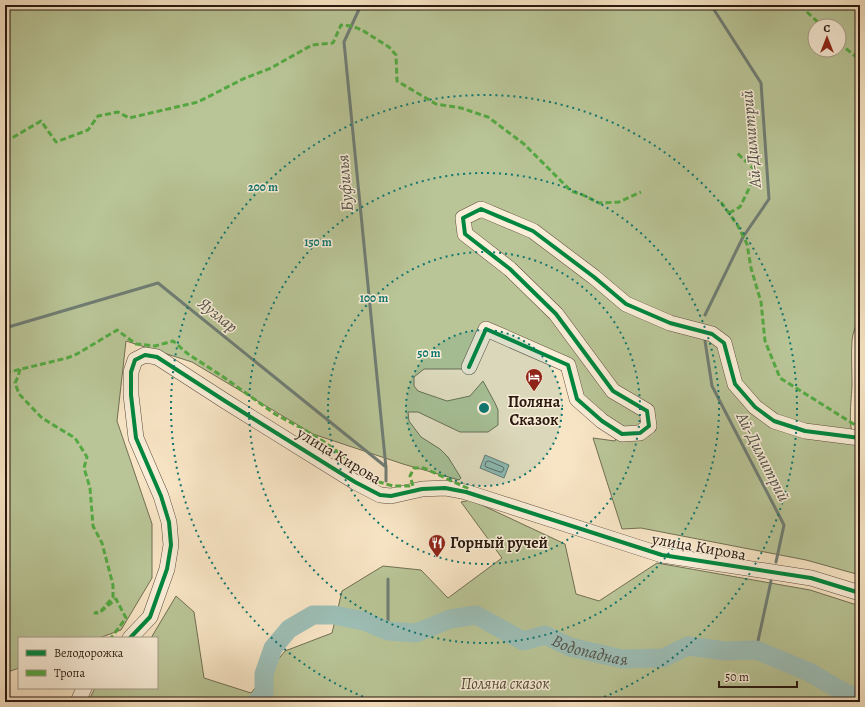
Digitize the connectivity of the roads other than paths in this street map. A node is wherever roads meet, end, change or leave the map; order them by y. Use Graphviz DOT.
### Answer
graph roads {
  1 [pos="469,367"];
  2 [pos="860,438"];
  3 [pos="860,593"];
  4 [pos="131,637"];
  5 [pos="84,689"];
  6 [pos="78,702"];
  1 -- 2 [label="street"];
  3 -- 4 [label="street, улица Кирова"];
  5 -- 6 [label="street"];
}
